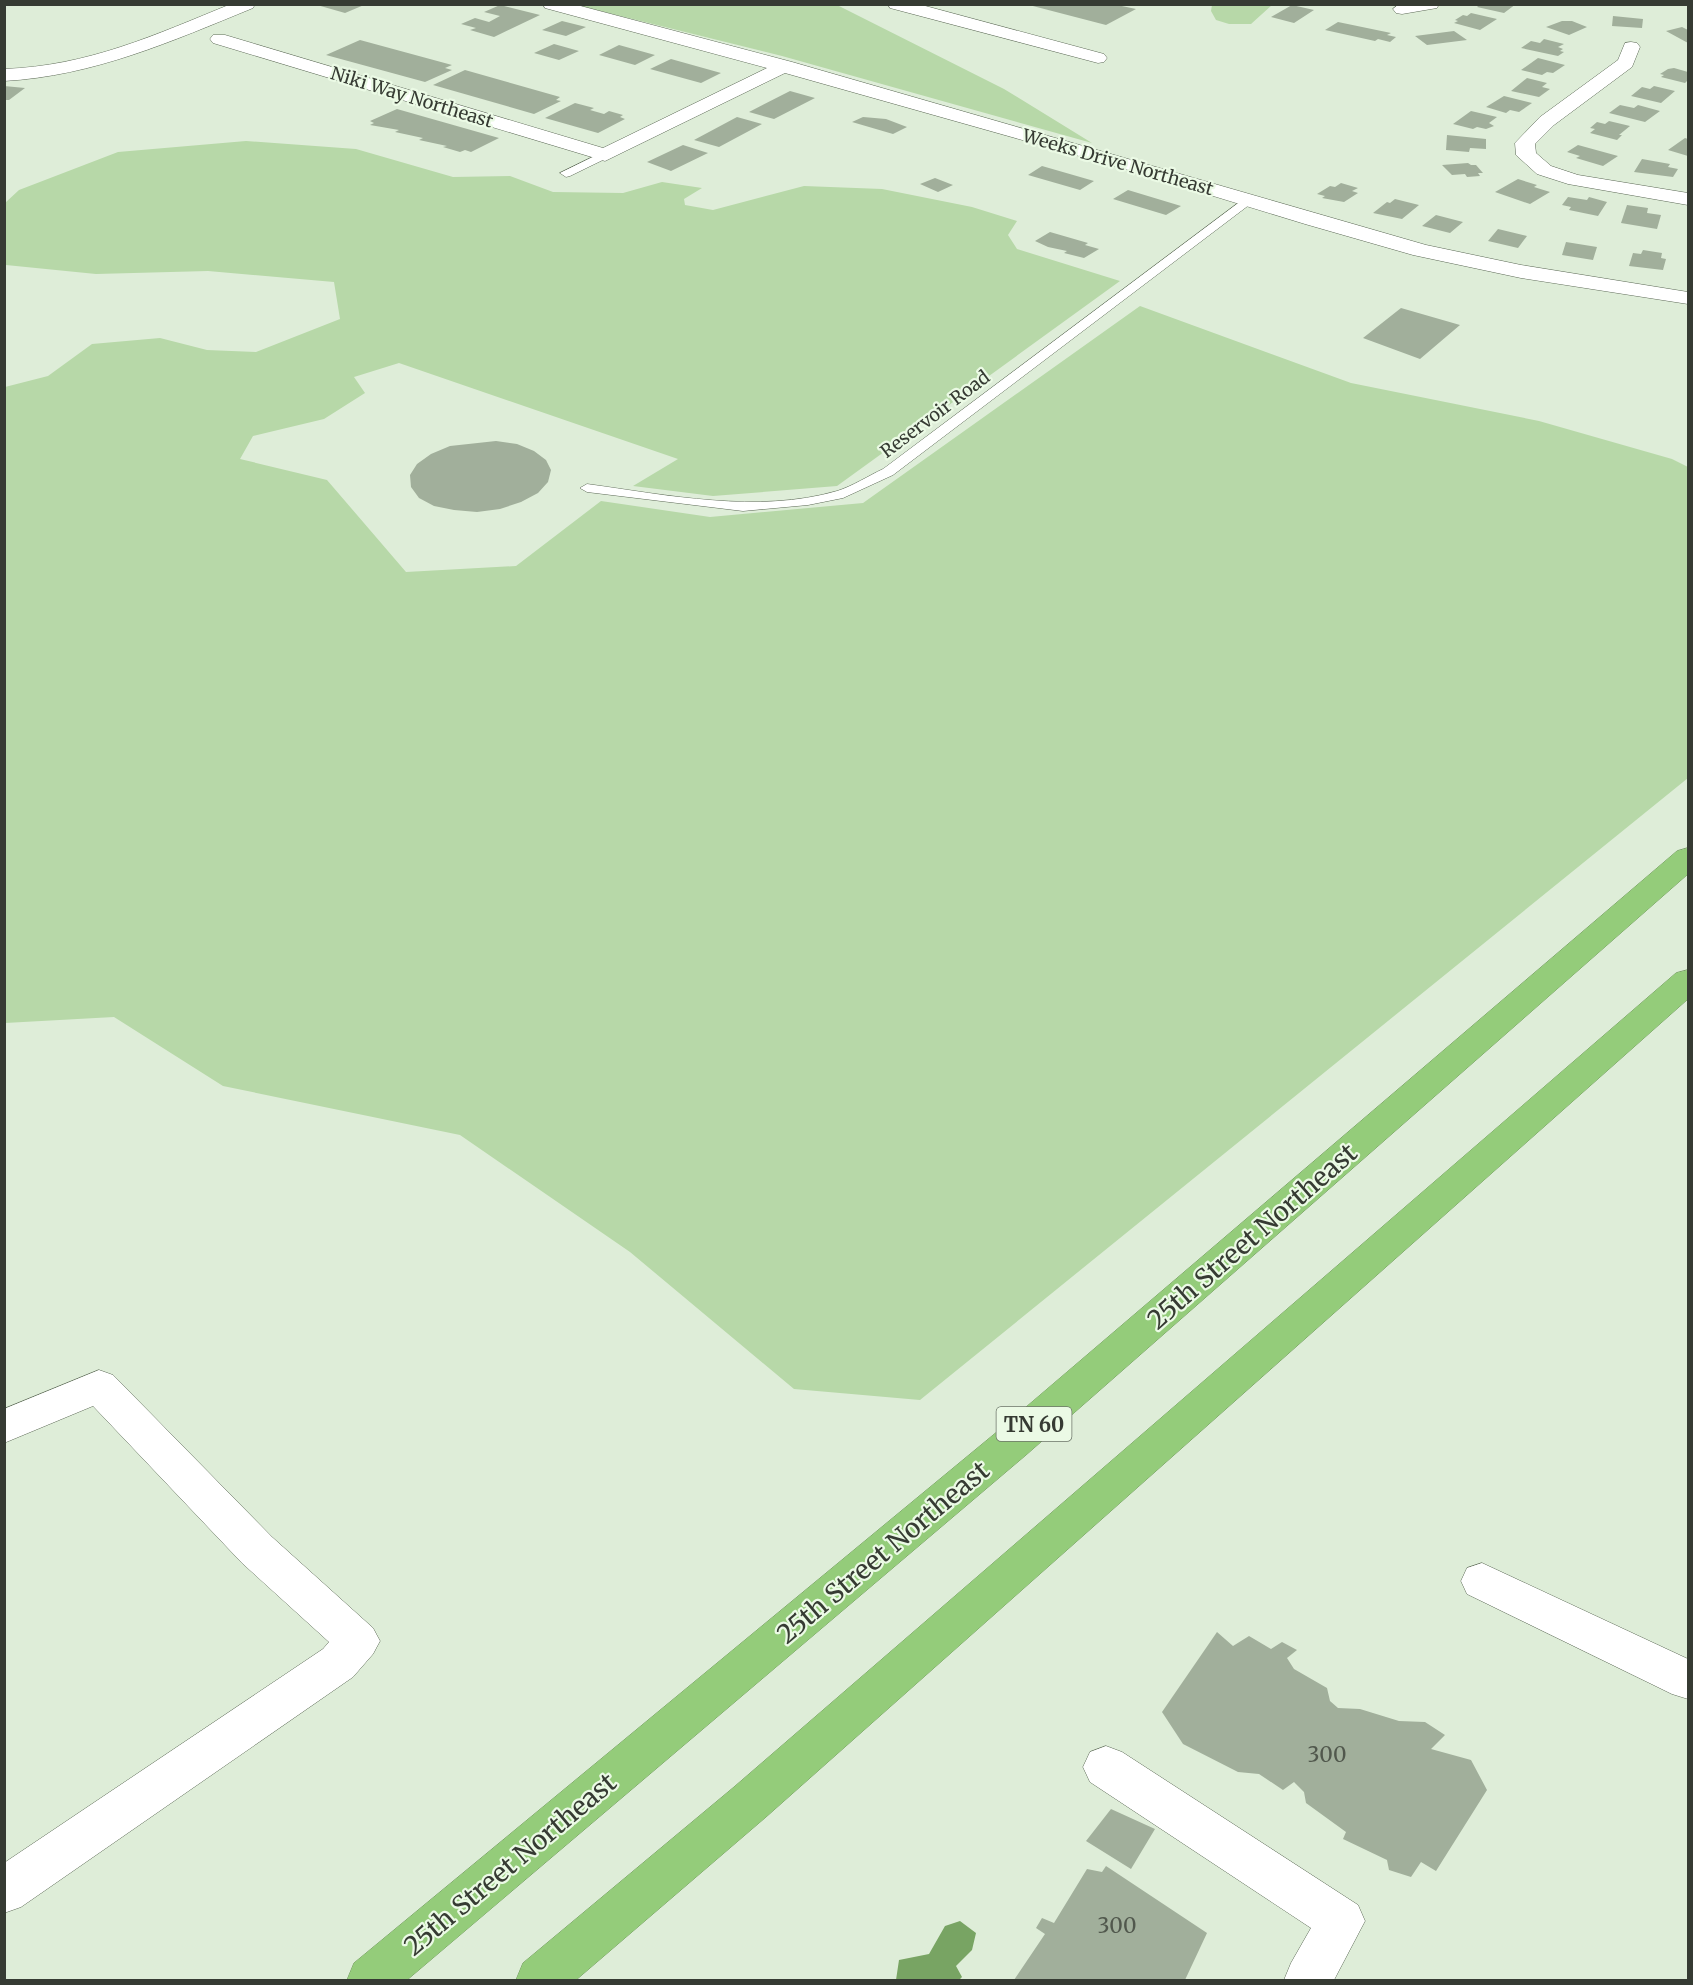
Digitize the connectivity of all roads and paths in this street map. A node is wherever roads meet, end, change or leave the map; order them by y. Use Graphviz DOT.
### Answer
graph roads {
  1 [pos="247,4"];
  2 [pos="551,4"];
  3 [pos="896,4"];
  4 [pos="1431,4"];
  5 [pos="1402,9"];
  6 [pos="219,39"];
  7 [pos="1630,47"];
  8 [pos="1098,58"];
  9 [pos="785,66"];
  10 [pos="4,75"];
  11 [pos="605,155"];
  12 [pos="566,173"];
  13 [pos="1249,199"];
  14 [pos="1689,199"];
  15 [pos="1689,298"];
  16 [pos="588,488"];
  17 [pos="1689,858"];
  18 [pos="1689,981"];
  19 [pos="4,1427"];
  20 [pos="1482,1581"];
  21 [pos="1689,1680"];
  22 [pos="1106,1767"];
  23 [pos="6,1887"];
  24 [pos="371,1980"];
  25 [pos="540,1980"];
  26 [pos="1308,1980"];
  1 -- 10 [label="street"];
  2 -- 9 [label="street, Weeks Drive Northeast"];
  3 -- 8 [label="street"];
  4 -- 5 [label="street"];
  6 -- 11 [label="street, Niki Way Northeast"];
  7 -- 14 [label="street"];
  9 -- 11 [label="street"];
  9 -- 13 [label="street, Weeks Drive Northeast"];
  11 -- 12 [label="lane"];
  13 -- 15 [label="street, Weeks Drive Northeast"];
  13 -- 16 [label="lane, Reservoir Road"];
  17 -- 24 [label="highway, 25th Street Northeast / TN 60"];
  18 -- 25 [label="highway"];
  19 -- 23 [label="street"];
  20 -- 21 [label="street"];
  22 -- 26 [label="street"];
}
